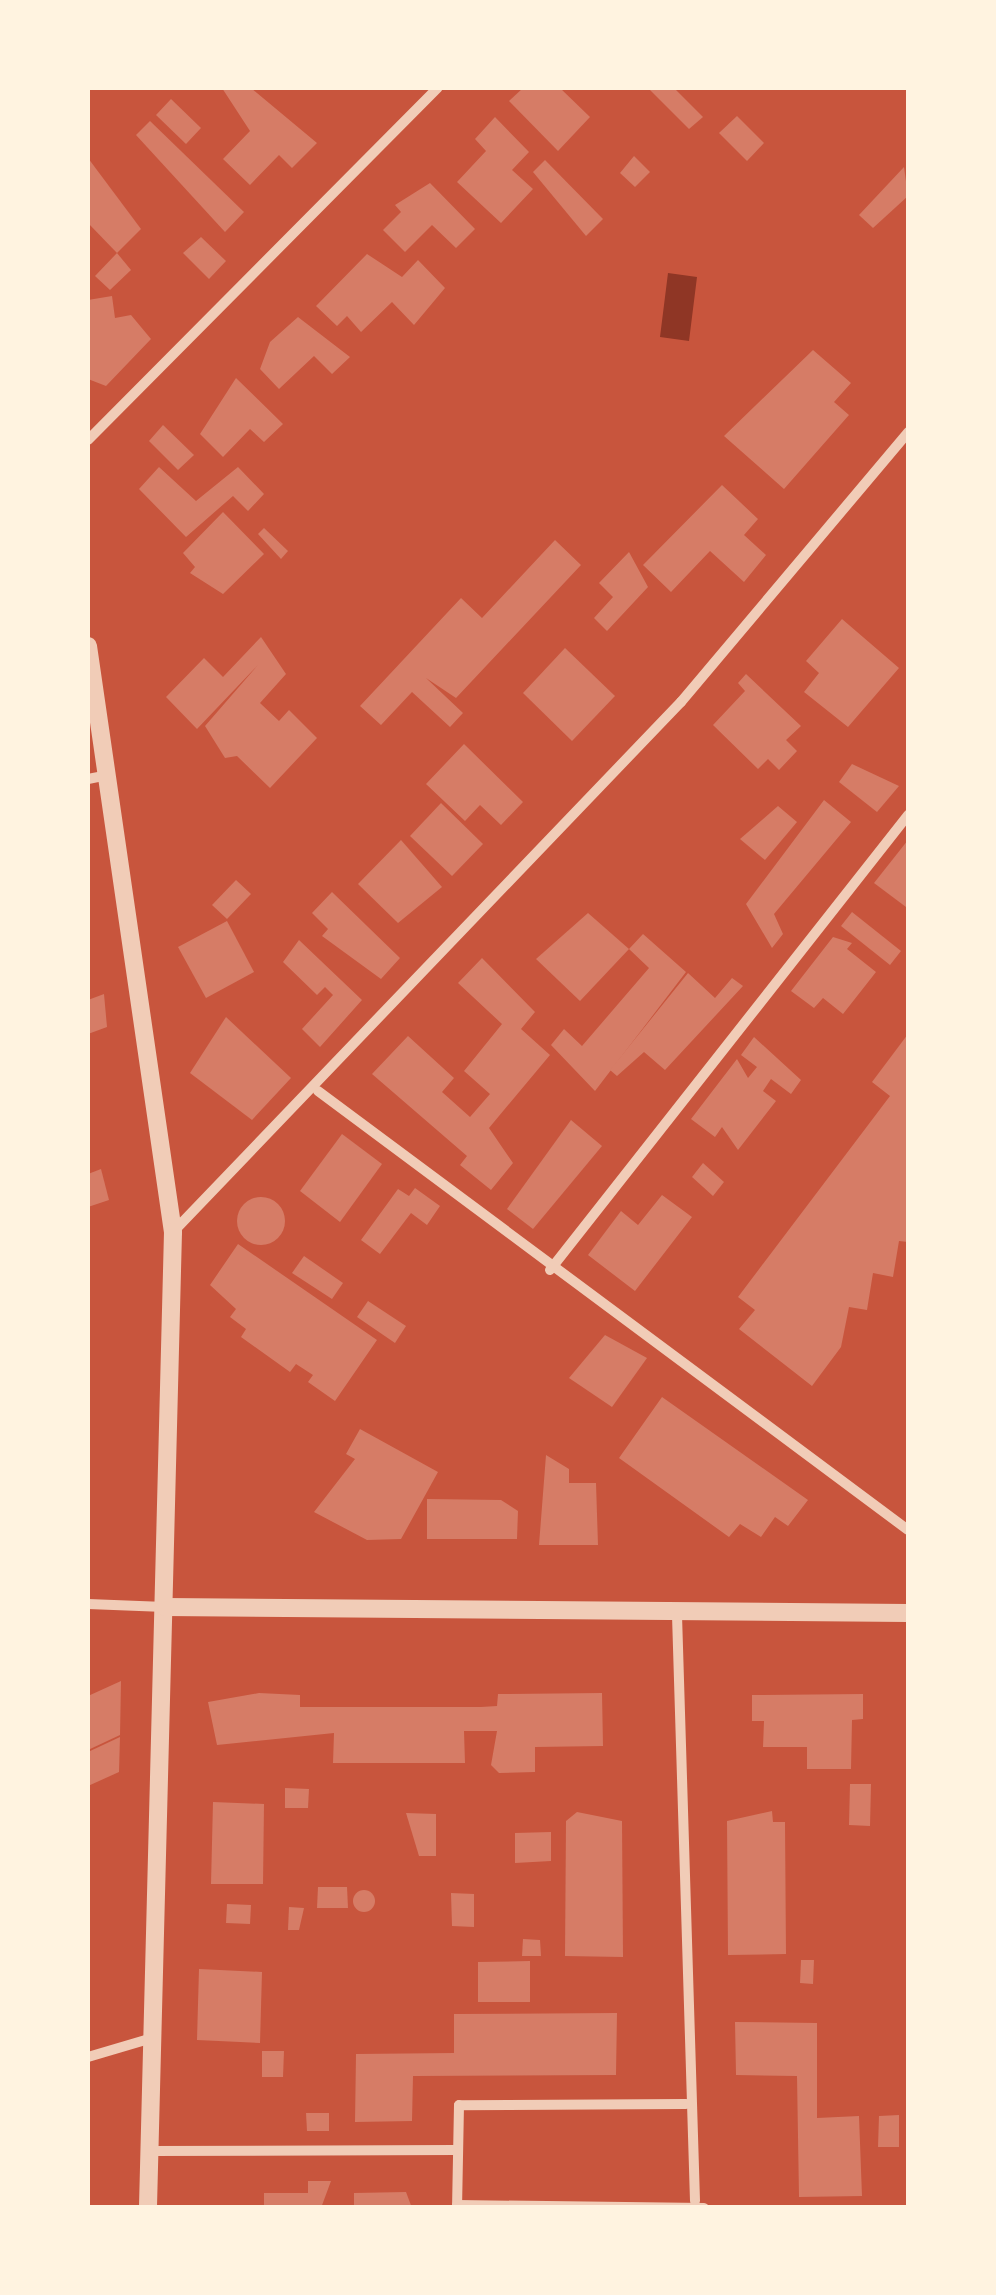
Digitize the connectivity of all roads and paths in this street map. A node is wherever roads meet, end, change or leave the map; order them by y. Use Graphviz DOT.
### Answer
graph roads {
  1 [pos="437,88"];
  2 [pos="908,432"];
  3 [pos="88,440"];
  4 [pos="88,646"];
  5 [pos="110,775"];
  6 [pos="88,779"];
  7 [pos="908,815"];
  8 [pos="318,1091"];
  9 [pos="174,1232"];
  10 [pos="550,1270"];
  11 [pos="908,1530"];
  12 [pos="88,1604"];
  13 [pos="166,1607"];
  14 [pos="908,1613"];
  15 [pos="677,1615"];
  16 [pos="152,2038"];
  17 [pos="88,2057"];
  18 [pos="686,2104"];
  19 [pos="455,2150"];
  20 [pos="150,2151"];
  21 [pos="700,2204"];
  22 [pos="148,2208"];
  1 -- 3 [label="street"];
  2 -- 8 [label="street"];
  4 -- 5 [label="street"];
  5 -- 6 [label="street"];
  5 -- 9 [label="street"];
  7 -- 10 [label="street"];
  8 -- 9 [label="street"];
  8 -- 10 [label="street"];
  9 -- 13 [label="street"];
  10 -- 11 [label="street"];
  12 -- 13 [label="street"];
  13 -- 15 [label="street"];
  13 -- 16 [label="street"];
  14 -- 15 [label="street"];
  15 -- 18 [label="street"];
  16 -- 17 [label="street"];
  16 -- 20 [label="street"];
  18 -- 19 [label="street"];
  18 -- 21 [label="street"];
  19 -- 20 [label="street"];
  19 -- 21 [label="street"];
  20 -- 22 [label="street"];
}
